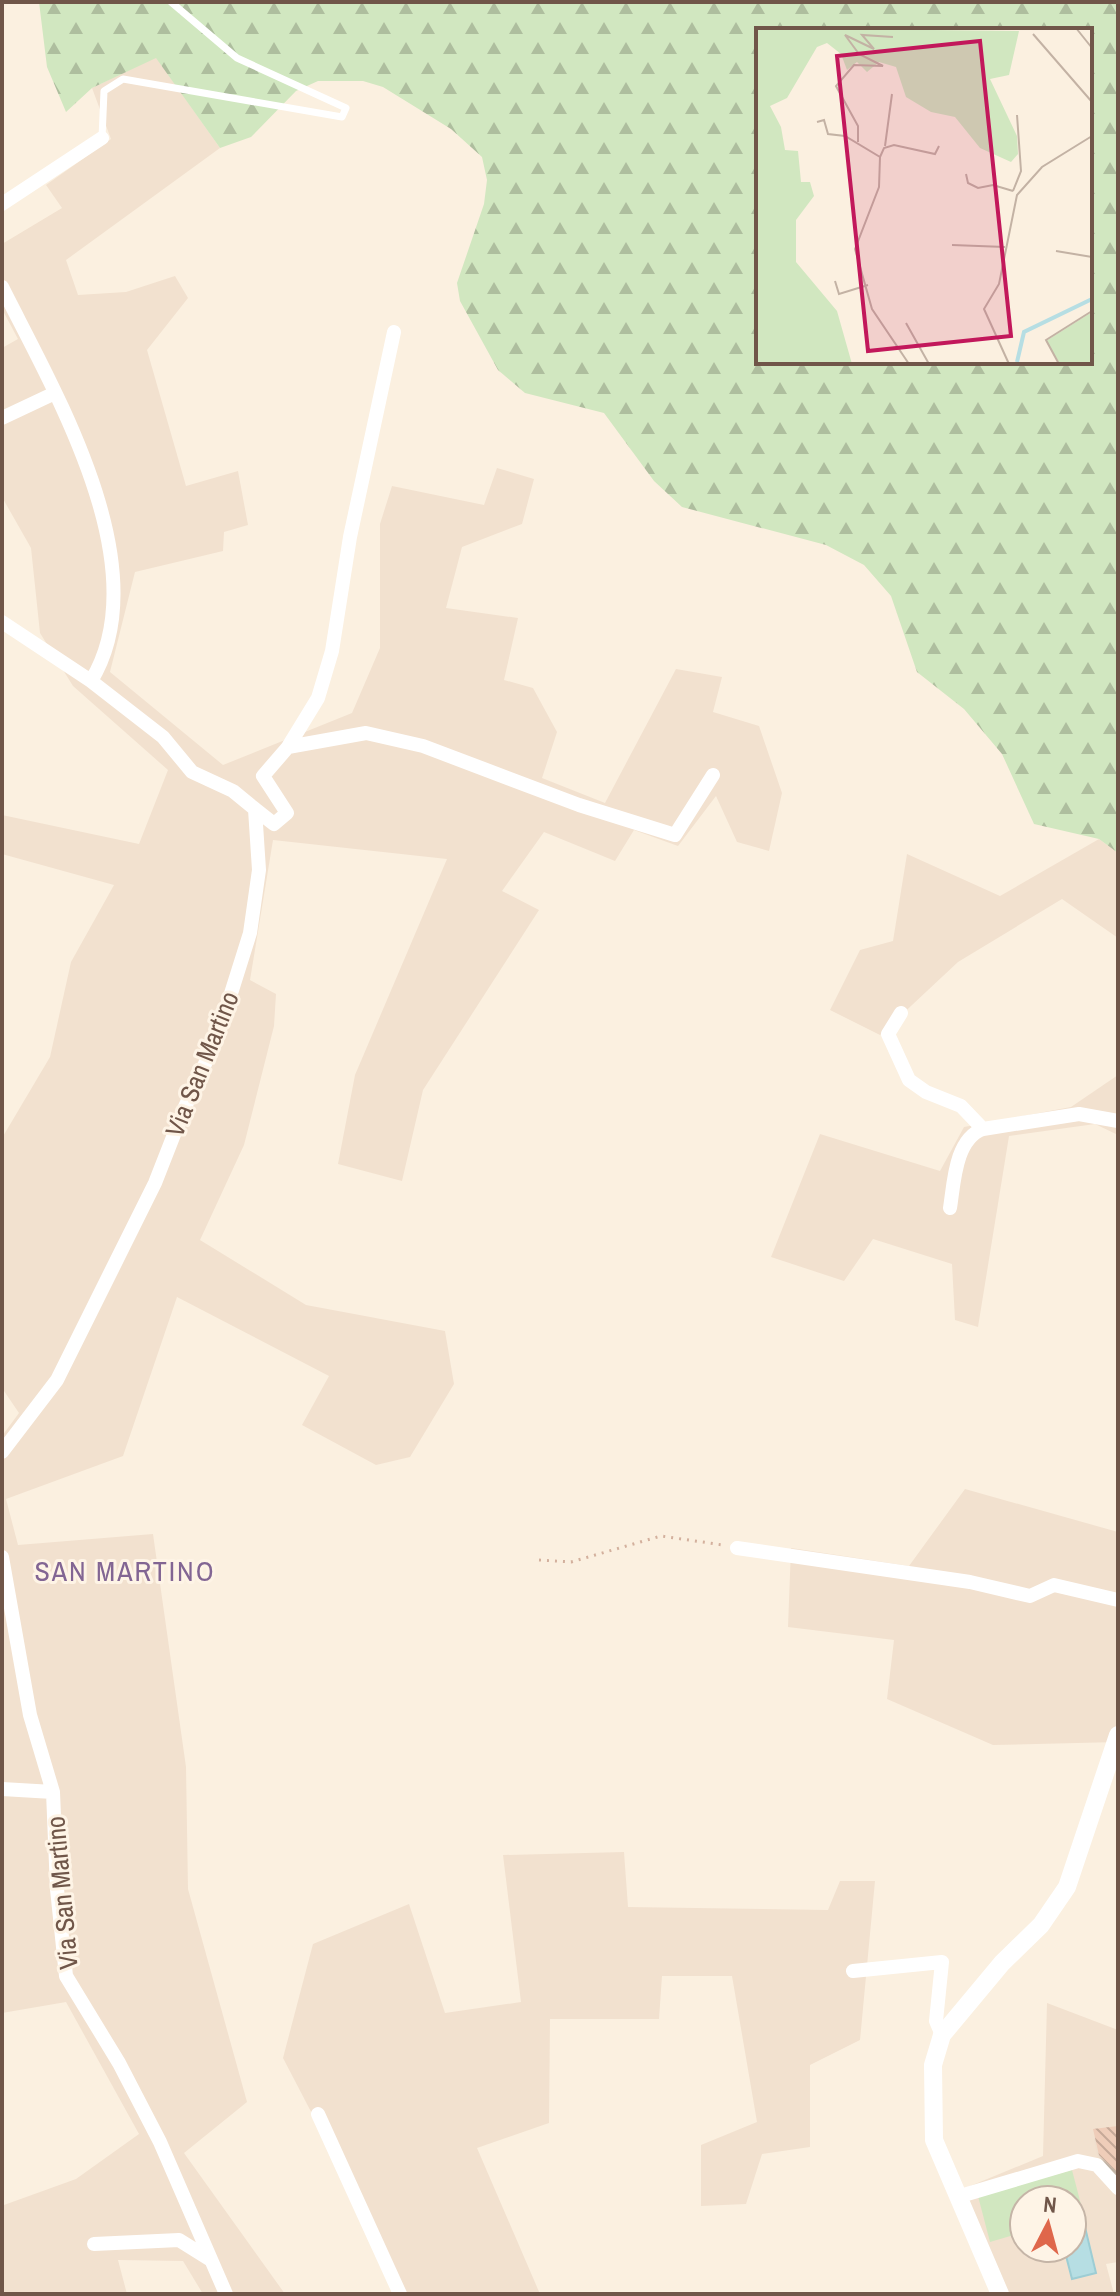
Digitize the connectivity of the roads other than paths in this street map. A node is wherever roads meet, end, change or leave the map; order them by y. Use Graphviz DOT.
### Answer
graph roads {
  1 [pos="171,2"];
  2 [pos="102,138"];
  3 [pos="2,204"];
  4 [pos="2,287"];
  5 [pos="394,332"];
  6 [pos="55,393"];
  7 [pos="2,418"];
  8 [pos="2,622"];
  9 [pos="91,681"];
  10 [pos="288,747"];
  11 [pos="713,775"];
  12 [pos="255,809"];
  13 [pos="901,1013"];
  14 [pos="1118,1121"];
  15 [pos="983,1129"];
  16 [pos="950,1208"];
  17 [pos="2,1452"];
  18 [pos="737,1548"];
  19 [pos="2,1557"];
  20 [pos="1118,1600"];
  21 [pos="1118,1735"];
  22 [pos="2,1789"];
  23 [pos="53,1792"];
  24 [pos="853,1971"];
  25 [pos="942,2035"];
  26 [pos="318,2114"];
  27 [pos="1118,2188"];
  28 [pos="957,2197"];
  29 [pos="94,2244"];
  30 [pos="211,2260"];
  31 [pos="226,2294"];
  32 [pos="400,2294"];
  33 [pos="1000,2294"];
  1 -- 2 [label="lane"];
  2 -- 3 [label="street"];
  4 -- 6 [label="street"];
  5 -- 10 [label="street"];
  6 -- 7 [label="street"];
  6 -- 9 [label="street"];
  8 -- 9 [label="street"];
  9 -- 12 [label="street"];
  10 -- 11 [label="street"];
  10 -- 12 [label="street"];
  12 -- 17 [label="street, Via San Martino"];
  13 -- 15 [label="street"];
  14 -- 15 [label="street"];
  15 -- 16 [label="street"];
  18 -- 20 [label="street"];
  19 -- 23 [label="street, Via San Martino"];
  21 -- 25 [label="street"];
  22 -- 23 [label="street"];
  23 -- 30 [label="street, Via San Martino"];
  24 -- 25 [label="street"];
  25 -- 28 [label="street"];
  26 -- 32 [label="street"];
  27 -- 28 [label="street"];
  28 -- 33 [label="street"];
  29 -- 30 [label="street"];
  30 -- 31 [label="street, Via San Martino"];
}
